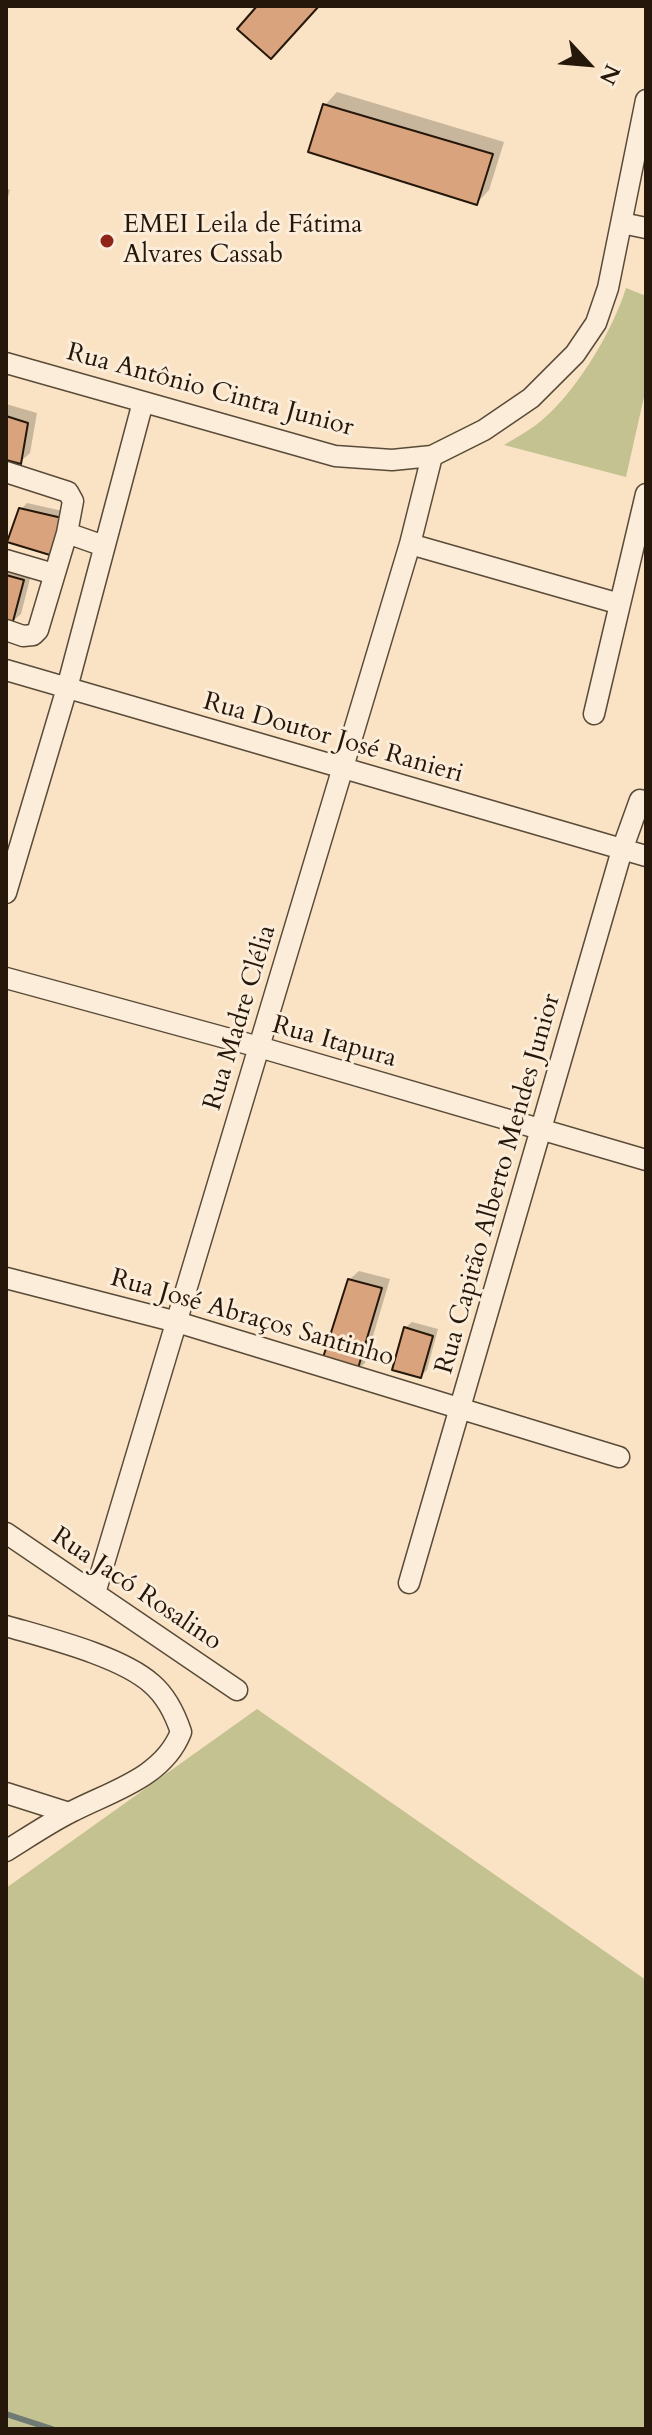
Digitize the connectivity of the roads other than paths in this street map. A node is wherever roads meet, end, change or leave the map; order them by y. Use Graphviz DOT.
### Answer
graph roads {
  1 [pos="646,100"];
  2 [pos="622,223"];
  3 [pos="646,228"];
  4 [pos="6,363"];
  5 [pos="143,402"];
  6 [pos="432,456"];
  7 [pos="6,472"];
  8 [pos="646,494"];
  9 [pos="67,533"];
  10 [pos="410,544"];
  11 [pos="104,546"];
  12 [pos="6,560"];
  13 [pos="54,574"];
  14 [pos="620,604"];
  15 [pos="6,630"];
  16 [pos="6,670"];
  17 [pos="67,688"];
  18 [pos="594,714"];
  19 [pos="343,768"];
  20 [pos="640,800"];
  21 [pos="622,850"];
  22 [pos="646,856"];
  23 [pos="6,893"];
  24 [pos="6,978"];
  25 [pos="259,1047"];
  26 [pos="542,1131"];
  27 [pos="646,1160"];
  28 [pos="6,1278"];
  29 [pos="177,1322"];
  30 [pos="461,1407"];
  31 [pos="619,1457"];
  32 [pos="6,1533"];
  33 [pos="409,1583"];
  34 [pos="95,1593"];
  35 [pos="6,1626"];
  36 [pos="237,1690"];
  37 [pos="6,1793"];
  38 [pos="69,1813"];
  39 [pos="6,1851"];
  1 -- 2 [label="street, Rua Antônio Cintra Junior"];
  2 -- 3 [label="street"];
  2 -- 6 [label="street, Rua Antônio Cintra Junior"];
  4 -- 5 [label="street, Rua Antônio Cintra Junior"];
  5 -- 6 [label="street, Rua Antônio Cintra Junior"];
  5 -- 11 [label="street"];
  6 -- 10 [label="street, Rua Madre Clélia"];
  7 -- 9 [label="street"];
  8 -- 14 [label="street"];
  9 -- 11 [label="street"];
  9 -- 13 [label="street"];
  10 -- 14 [label="street"];
  10 -- 19 [label="street, Rua Madre Clélia"];
  11 -- 17 [label="street"];
  12 -- 13 [label="street"];
  13 -- 15 [label="street"];
  14 -- 18 [label="street"];
  16 -- 17 [label="street, Rua Doutor José Ranieri"];
  17 -- 19 [label="street, Rua Doutor José Ranieri"];
  17 -- 23 [label="street"];
  19 -- 21 [label="street, Rua Doutor José Ranieri"];
  19 -- 25 [label="street, Rua Madre Clélia"];
  20 -- 21 [label="street, Rua Capitão Alberto Mendes Junior"];
  21 -- 22 [label="street, Rua Doutor José Ranieri"];
  21 -- 26 [label="street, Rua Capitão Alberto Mendes Junior"];
  24 -- 25 [label="street, Rua Itapura"];
  25 -- 26 [label="street, Rua Itapura"];
  25 -- 29 [label="street, Rua Madre Clélia"];
  26 -- 27 [label="street, Rua Itapura"];
  26 -- 30 [label="street, Rua Capitão Alberto Mendes Junior"];
  28 -- 29 [label="street, Rua José Abraços Santinho"];
  29 -- 30 [label="street, Rua José Abraços Santinho"];
  29 -- 34 [label="street, Rua Madre Clélia"];
  30 -- 31 [label="street, Rua José Abraços Santinho"];
  30 -- 33 [label="street, Rua Capitão Alberto Mendes Junior"];
  32 -- 34 [label="street, Rua Jacó Rosalino"];
  34 -- 36 [label="street, Rua Jacó Rosalino"];
  35 -- 38 [label="street"];
  37 -- 38 [label="street"];
  38 -- 39 [label="street"];
}
